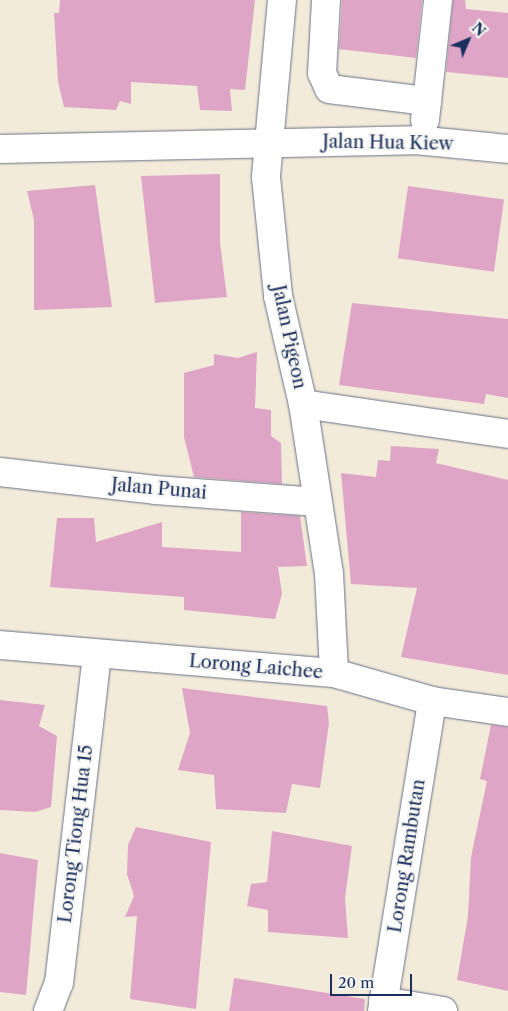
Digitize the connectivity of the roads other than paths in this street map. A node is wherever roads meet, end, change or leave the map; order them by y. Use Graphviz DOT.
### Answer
graph roads {
  1 [pos="282,0"];
  2 [pos="326,0"];
  3 [pos="438,0"];
  4 [pos="427,101"];
  5 [pos="423,140"];
  6 [pos="268,144"];
  7 [pos="0,149"];
  8 [pos="508,149"];
  9 [pos="303,404"];
  10 [pos="508,434"];
  11 [pos="0,472"];
  12 [pos="318,502"];
  13 [pos="0,645"];
  14 [pos="97,654"];
  15 [pos="334,673"];
  16 [pos="432,701"];
  17 [pos="508,712"];
  18 [pos="383,1006"];
  19 [pos="48,1011"];
  20 [pos="443,1011"];
  1 -- 6 [label="street, Jalan Pigeon"];
  2 -- 4 [label="street"];
  3 -- 4 [label="street"];
  4 -- 5 [label="street"];
  5 -- 6 [label="street, Jalan Hua Kiew"];
  5 -- 8 [label="street, Jalan Hua Kiew"];
  6 -- 7 [label="street, Jalan Hua Kiew"];
  6 -- 9 [label="street, Jalan Pigeon"];
  9 -- 10 [label="street"];
  9 -- 12 [label="street, Jalan Pigeon"];
  11 -- 12 [label="street, Jalan Punai"];
  12 -- 15 [label="street, Jalan Pigeon"];
  13 -- 14 [label="street, Lorong Laichee"];
  14 -- 15 [label="street, Lorong Laichee"];
  14 -- 19 [label="street, Lorong Tiong Hua 15"];
  15 -- 16 [label="street, Lorong Laichee"];
  16 -- 17 [label="street, Lorong Laichee"];
  16 -- 18 [label="street, Lorong Rambutan"];
  18 -- 20 [label="street"];
}
